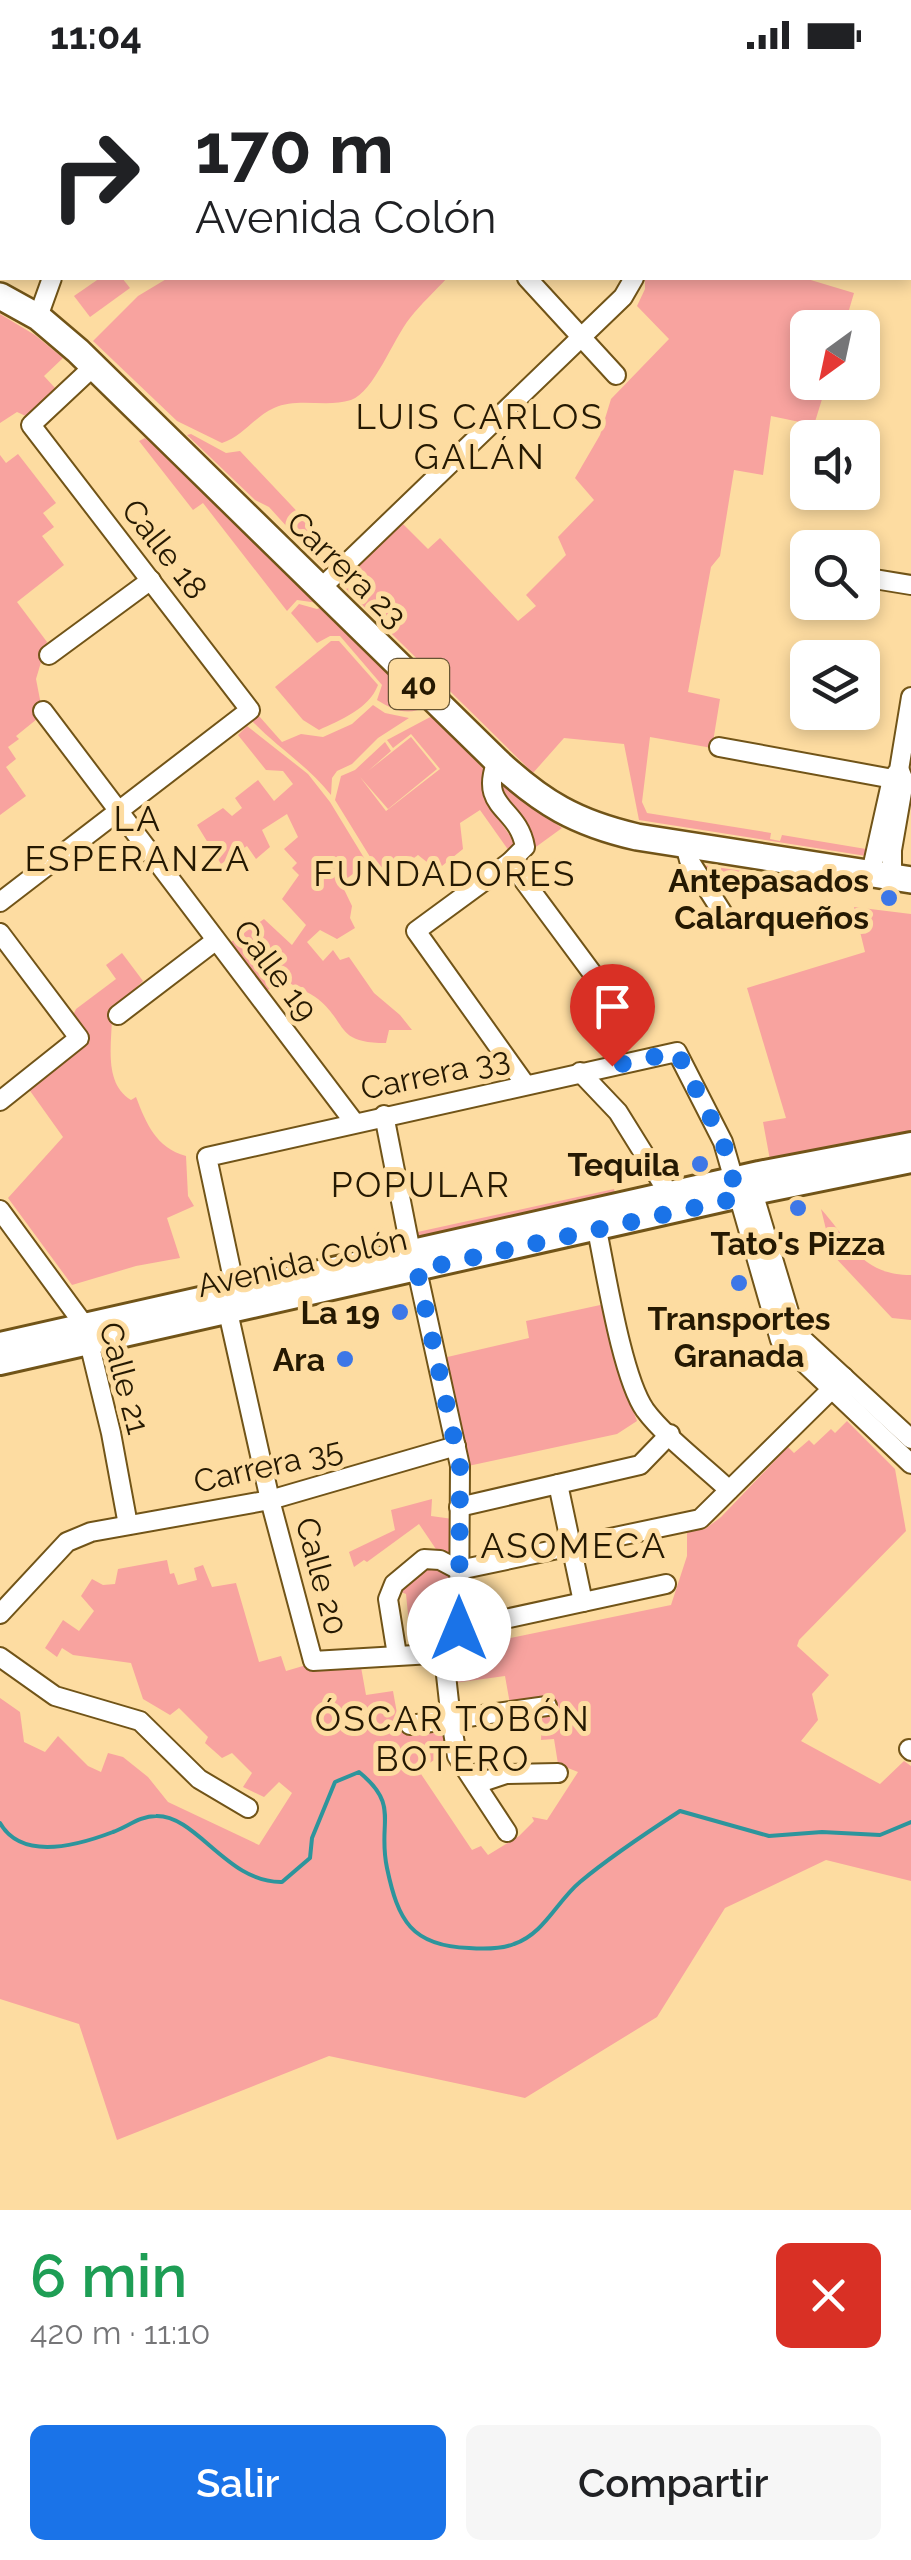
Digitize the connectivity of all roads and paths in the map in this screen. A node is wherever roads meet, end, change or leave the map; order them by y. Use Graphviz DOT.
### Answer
graph roads {
  1 [pos="51,280"];
  2 [pos="529,280"];
  3 [pos="633,280"];
  4 [pos="0,296"];
  5 [pos="38,317"];
  6 [pos="581,337"];
  7 [pos="94,366"];
  8 [pos="616,375"];
  9 [pos="151,580"];
  10 [pos="880,580"];
  11 [pos="911,585"];
  12 [pos="321,588"];
  13 [pos="49,655"];
  14 [pos="911,696"];
  15 [pos="43,710"];
  16 [pos="720,746"];
  17 [pos="497,761"];
  18 [pos="899,777"];
  19 [pos="118,810"];
  20 [pos="685,844"];
  21 [pos="510,862"];
  22 [pos="891,877"];
  23 [pos="0,902"];
  24 [pos="724,915"];
  25 [pos="0,933"];
  26 [pos="215,941"];
  27 [pos="118,1015"];
  28 [pos="627,1020"];
  29 [pos="580,1072"];
  30 [pos="525,1084"];
  31 [pos="0,1101"];
  32 [pos="384,1115"];
  33 [pos="354,1122"];
  34 [pos="911,1144"];
  35 [pos="207,1157"];
  36 [pos="911,1161"];
  37 [pos="743,1187"];
  38 [pos="669,1194"];
  39 [pos="0,1210"];
  40 [pos="596,1230"];
  41 [pos="414,1261"];
  42 [pos="232,1303"];
  43 [pos="88,1335"];
  44 [pos="0,1344"];
  45 [pos="0,1363"];
  46 [pos="838,1384"];
  47 [pos="670,1434"];
  48 [pos="911,1439"];
  49 [pos="456,1446"];
  50 [pos="911,1464"];
  51 [pos="558,1484"];
  52 [pos="730,1490"];
  53 [pos="270,1500"];
  54 [pos="459,1507"];
  55 [pos="128,1525"];
  56 [pos="570,1547"];
  57 [pos="459,1570"];
  58 [pos="666,1584"];
  59 [pos="583,1602"];
  60 [pos="0,1614"];
  61 [pos="459,1629"];
  62 [pos="397,1655"];
  63 [pos="0,1657"];
  64 [pos="448,1658"];
  65 [pos="547,1706"];
  66 [pos="450,1720"];
  67 [pos="410,1725"];
  68 [pos="558,1773"];
  69 [pos="476,1784"];
  70 [pos="248,1808"];
  71 [pos="508,1832"];
  1 -- 5 [label="street"];
  2 -- 6 [label="street"];
  3 -- 6 [label="street"];
  4 -- 5 [label="highway, Carrera 23 / 40"];
  5 -- 7 [label="highway, Carrera 23 / 40"];
  6 -- 8 [label="street"];
  6 -- 12 [label="street"];
  7 -- 9 [label="street, Calle 18"];
  7 -- 12 [label="highway, Carrera 23 / 40"];
  9 -- 13 [label="street"];
  9 -- 19 [label="street, Calle 18"];
  10 -- 11 [label="street"];
  12 -- 17 [label="highway, Carrera 23 / 40"];
  14 -- 18 [label="street"];
  15 -- 19 [label="street, Calle 19"];
  16 -- 18 [label="street"];
  17 -- 20 [label="highway, Carrera 23 / 40"];
  17 -- 21 [label="street"];
  18 -- 22 [label="street"];
  19 -- 23 [label="street"];
  19 -- 26 [label="street, Calle 19"];
  20 -- 22 [label="highway, Carrera 23 / 40"];
  20 -- 24 [label="street"];
  21 -- 28 [label="street"];
  21 -- 30 [label="street"];
  25 -- 31 [label="street"];
  26 -- 27 [label="street"];
  26 -- 33 [label="street, Calle 19"];
  29 -- 30 [label="street, Carrera 33"];
  29 -- 37 [label="street, Carrera 33"];
  29 -- 38 [label="street"];
  30 -- 32 [label="street, Carrera 33"];
  32 -- 33 [label="street, Carrera 33"];
  32 -- 41 [label="street"];
  33 -- 35 [label="street, Carrera 33"];
  34 -- 37 [label="main road, Avenida Colón"];
  35 -- 42 [label="street, Calle 20"];
  36 -- 37 [label="main road, Avenida Colón"];
  37 -- 38 [label="main road, Avenida Colón"];
  37 -- 40 [label="main road, Avenida Colón"];
  37 -- 46 [label="street"];
  38 -- 41 [label="main road, Avenida Colón"];
  39 -- 43 [label="street, Calle 21"];
  40 -- 41 [label="main road, Avenida Colón"];
  40 -- 47 [label="street"];
  41 -- 42 [label="main road, Avenida Colón"];
  41 -- 49 [label="street"];
  42 -- 43 [label="main road, Avenida Colón"];
  42 -- 53 [label="street, Calle 20"];
  43 -- 44 [label="main road, Avenida Colón"];
  43 -- 45 [label="main road, Avenida Colón"];
  43 -- 55 [label="street, Calle 21"];
  46 -- 48 [label="street"];
  46 -- 50 [label="street"];
  46 -- 52 [label="street"];
  47 -- 51 [label="street"];
  47 -- 52 [label="street"];
  49 -- 53 [label="street, Carrera 35"];
  49 -- 54 [label="street"];
  51 -- 54 [label="street"];
  51 -- 56 [label="street"];
  52 -- 56 [label="street"];
  53 -- 55 [label="street, Carrera 35"];
  53 -- 62 [label="street, Calle 20"];
  54 -- 57 [label="street"];
  55 -- 60 [label="street, Carrera 35"];
  56 -- 57 [label="street"];
  56 -- 59 [label="street"];
  57 -- 61 [label="street"];
  57 -- 62 [label="street"];
  58 -- 59 [label="street"];
  59 -- 61 [label="street"];
  61 -- 64 [label="street"];
  62 -- 64 [label="street"];
  63 -- 70 [label="street"];
  64 -- 66 [label="street"];
  65 -- 66 [label="street"];
  66 -- 67 [label="street"];
  66 -- 69 [label="street"];
  68 -- 69 [label="street"];
  69 -- 71 [label="street"];
}
